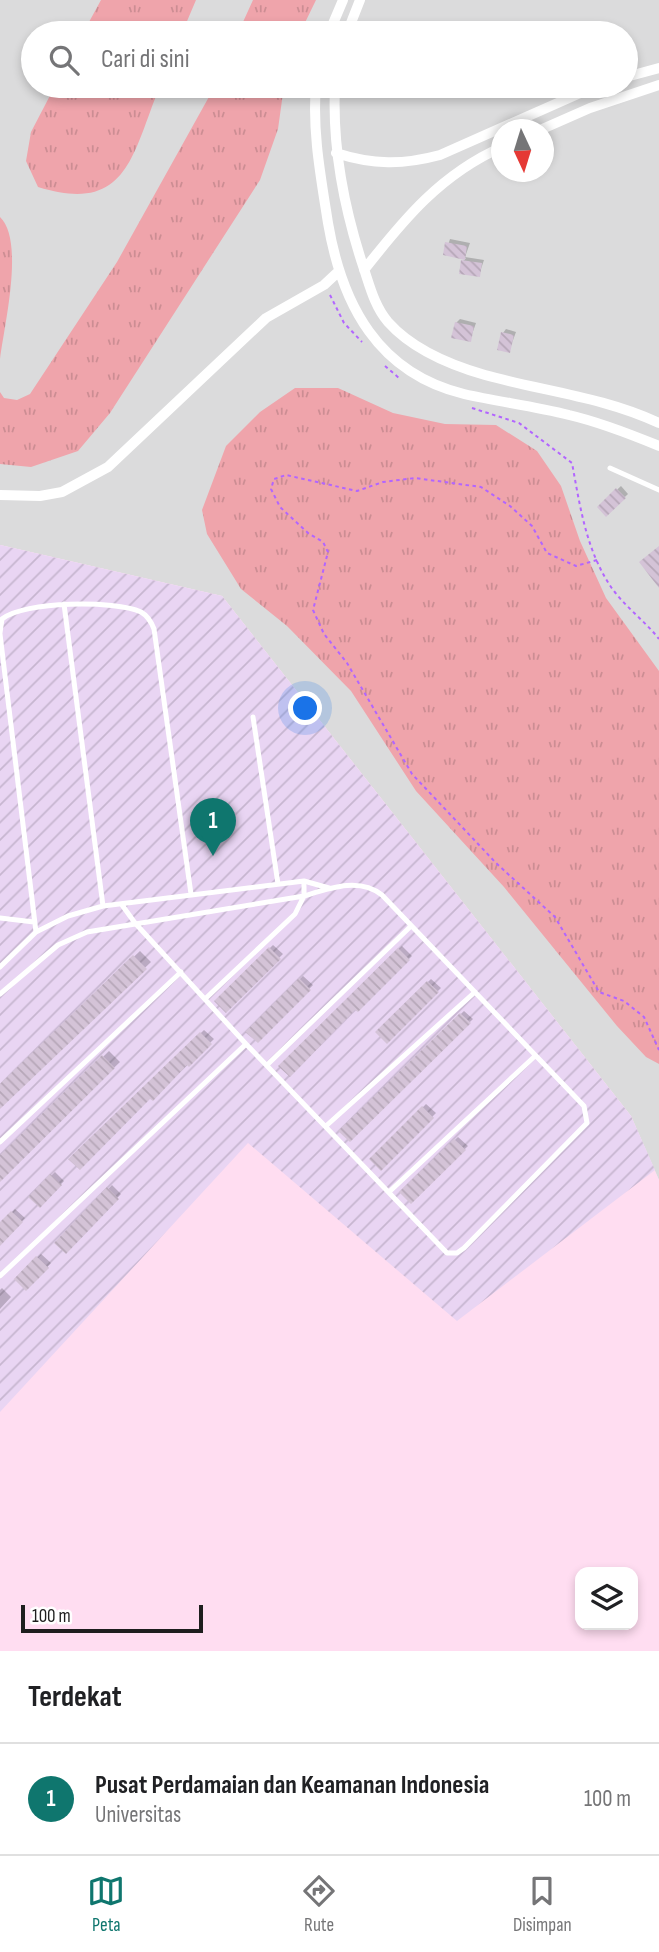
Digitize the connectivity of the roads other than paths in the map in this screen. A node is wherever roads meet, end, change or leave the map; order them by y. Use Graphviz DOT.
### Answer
graph roads {
  1 [pos="343,0"];
  2 [pos="360,0"];
  3 [pos="334,21"];
  4 [pos="352,21"];
  5 [pos="659,68"];
  6 [pos="638,74"];
  7 [pos="659,85"];
  8 [pos="638,92"];
  9 [pos="316,98"];
  10 [pos="335,98"];
  11 [pos="569,98"];
  12 [pos="620,98"];
  13 [pos="554,124"];
  14 [pos="337,153"];
  15 [pos="491,153"];
  16 [pos="364,270"];
  17 [pos="340,271"];
  18 [pos="659,423"];
  19 [pos="659,446"];
  20 [pos="610,468"];
  21 [pos="659,490"];
  22 [pos="0,495"];
  23 [pos="64,604"];
  24 [pos="0,634"];
  25 [pos="253,717"];
  26 [pos="304,881"];
  27 [pos="278,884"];
  28 [pos="329,888"];
  29 [pos="191,894"];
  30 [pos="304,896"];
  31 [pos="122,905"];
  32 [pos="103,906"];
  33 [pos="0,918"];
  34 [pos="34,922"];
  35 [pos="135,923"];
  36 [pos="410,927"];
  37 [pos="36,932"];
  38 [pos="0,967"];
  39 [pos="181,972"];
  40 [pos="475,992"];
  41 [pos="0,994"];
  42 [pos="205,999"];
  43 [pos="246,1044"];
  44 [pos="534,1057"];
  45 [pos="268,1064"];
  46 [pos="326,1126"];
  47 [pos="0,1142"];
  48 [pos="389,1192"];
  49 [pos="0,1276"];
  1 -- 3 [label="street"];
  2 -- 4 [label="street"];
  5 -- 6 [label="street"];
  7 -- 8 [label="street"];
  9 -- 17 [label="street"];
  10 -- 14 [label="street"];
  11 -- 14 [label="street"];
  12 -- 13 [label="street"];
  14 -- 16 [label="street"];
  15 -- 16 [label="street"];
  16 -- 18 [label="street"];
  17 -- 19 [label="street"];
  17 -- 22 [label="street"];
  20 -- 21 [label="lane"];
  23 -- 24 [label="lane"];
  23 -- 29 [label="lane"];
  23 -- 32 [label="lane"];
  24 -- 34 [label="lane"];
  25 -- 27 [label="lane"];
  26 -- 27 [label="lane"];
  26 -- 28 [label="lane"];
  26 -- 30 [label="lane"];
  27 -- 29 [label="lane"];
  28 -- 30 [label="lane"];
  28 -- 36 [label="lane"];
  29 -- 31 [label="lane"];
  30 -- 35 [label="lane"];
  30 -- 42 [label="lane"];
  31 -- 32 [label="lane"];
  31 -- 35 [label="lane"];
  32 -- 37 [label="lane"];
  33 -- 34 [label="lane"];
  34 -- 37 [label="lane"];
  35 -- 39 [label="lane"];
  35 -- 41 [label="lane"];
  36 -- 40 [label="lane"];
  36 -- 45 [label="lane"];
  37 -- 38 [label="lane"];
  39 -- 42 [label="lane"];
  39 -- 47 [label="lane"];
  40 -- 44 [label="lane"];
  40 -- 46 [label="lane"];
  42 -- 43 [label="lane"];
  43 -- 45 [label="lane"];
  43 -- 49 [label="lane"];
  44 -- 48 [label="lane"];
  44 -- 48 [label="lane"];
  45 -- 46 [label="lane"];
  46 -- 48 [label="lane"];
}
